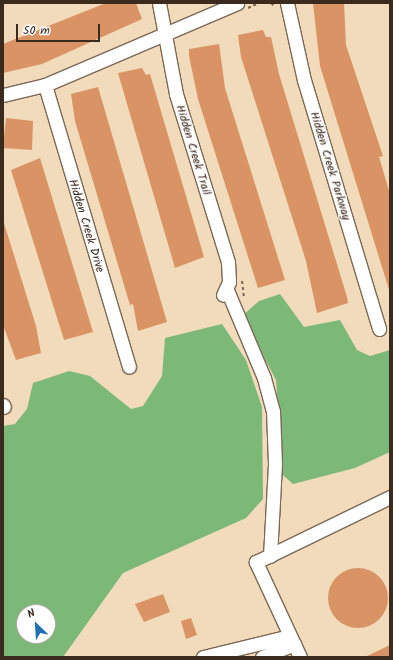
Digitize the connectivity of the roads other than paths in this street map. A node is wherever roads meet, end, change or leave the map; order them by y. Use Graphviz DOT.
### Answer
graph roads {
  1 [pos="159,3"];
  2 [pos="287,3"];
  3 [pos="241,6"];
  4 [pos="164,34"];
  5 [pos="45,85"];
  6 [pos="3,95"];
  7 [pos="379,329"];
  8 [pos="129,367"];
  9 [pos="390,497"];
  10 [pos="270,556"];
  11 [pos="292,640"];
  12 [pos="203,657"];
  13 [pos="262,657"];
  14 [pos="300,657"];
  1 -- 4 [label="street, Hidden Creek Trail"];
  2 -- 7 [label="street, Hidden Creek Parkway"];
  3 -- 4 [label="street"];
  4 -- 5 [label="street"];
  4 -- 10 [label="street, Hidden Creek Trail"];
  5 -- 6 [label="street"];
  5 -- 8 [label="street, Hidden Creek Drive"];
  9 -- 10 [label="street"];
  10 -- 11 [label="street"];
  11 -- 12 [label="street"];
  11 -- 13 [label="street"];
  11 -- 14 [label="street"];
}
